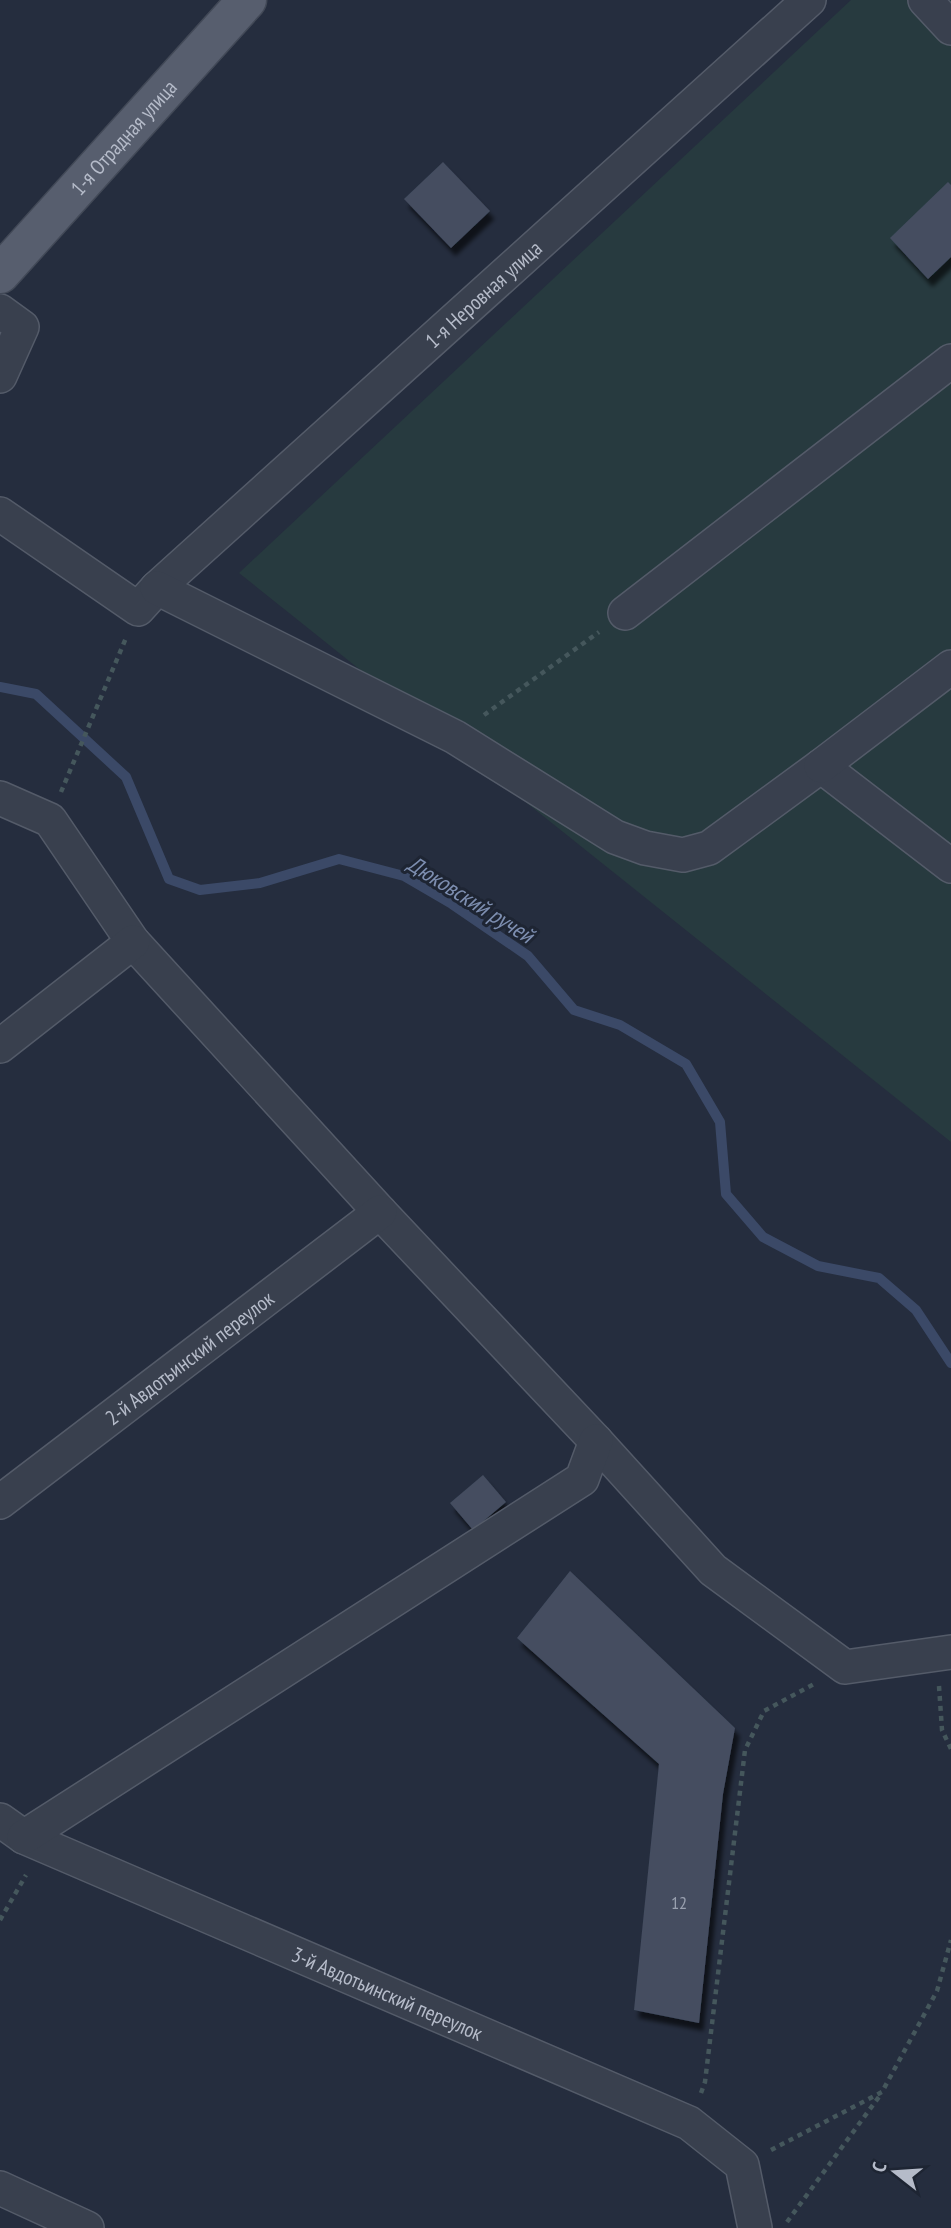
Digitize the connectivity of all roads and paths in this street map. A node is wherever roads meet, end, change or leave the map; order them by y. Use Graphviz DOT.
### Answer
graph roads {
  1 [pos="247,0"];
  2 [pos="809,0"];
  3 [pos="925,0"];
  4 [pos="951,28"];
  5 [pos="0,274"];
  6 [pos="0,311"];
  7 [pos="951,361"];
  8 [pos="0,376"];
  9 [pos="0,514"];
  10 [pos="148,598"];
  11 [pos="625,613"];
  12 [pos="951,667"];
  13 [pos="455,737"];
  14 [pos="74,760"];
  15 [pos="821,766"];
  16 [pos="0,797"];
  17 [pos="951,866"];
  18 [pos="133,943"];
  19 [pos="0,1046"];
  20 [pos="380,1212"];
  21 [pos="596,1441"];
  22 [pos="0,1502"];
  23 [pos="944,1654"];
  24 [pos="845,1667"];
  25 [pos="951,1749"];
  26 [pos="12,1829"];
  27 [pos="70,1856"];
  28 [pos="0,1920"];
  29 [pos="951,1940"];
  30 [pos="882,2092"];
  31 [pos="689,2123"];
  32 [pos="743,2165"];
  33 [pos="0,2188"];
  34 [pos="88,2228"];
  35 [pos="755,2228"];
  36 [pos="782,2228"];
  1 -- 5 [label="main road, 1-я Отрадная улица"];
  2 -- 10 [label="street, 1-я Неровная улица"];
  3 -- 4 [label="street"];
  6 -- 8 [label="street"];
  7 -- 11 [label="street"];
  9 -- 10 [label="street"];
  10 -- 13 [label="street"];
  10 -- 14 [label="path"];
  11 -- 13 [label="path"];
  12 -- 15 [label="street"];
  13 -- 15 [label="street"];
  15 -- 17 [label="street"];
  16 -- 18 [label="street"];
  18 -- 19 [label="street"];
  18 -- 20 [label="street"];
  20 -- 21 [label="street"];
  20 -- 22 [label="street, 2-й Авдотьинский переулок"];
  21 -- 24 [label="street"];
  21 -- 26 [label="street, 3-й Авдотьинский переулок"];
  23 -- 24 [label="street"];
  23 -- 25 [label="path"];
  24 -- 31 [label="path"];
  26 -- 27 [label="street, 3-й Авдотьинский переулок"];
  27 -- 28 [label="path"];
  27 -- 31 [label="street, 3-й Авдотьинский переулок"];
  29 -- 30 [label="path"];
  30 -- 32 [label="path"];
  30 -- 36 [label="path"];
  31 -- 32 [label="street, 3-й Авдотьинский переулок"];
  32 -- 35 [label="street"];
  33 -- 34 [label="street"];
}
